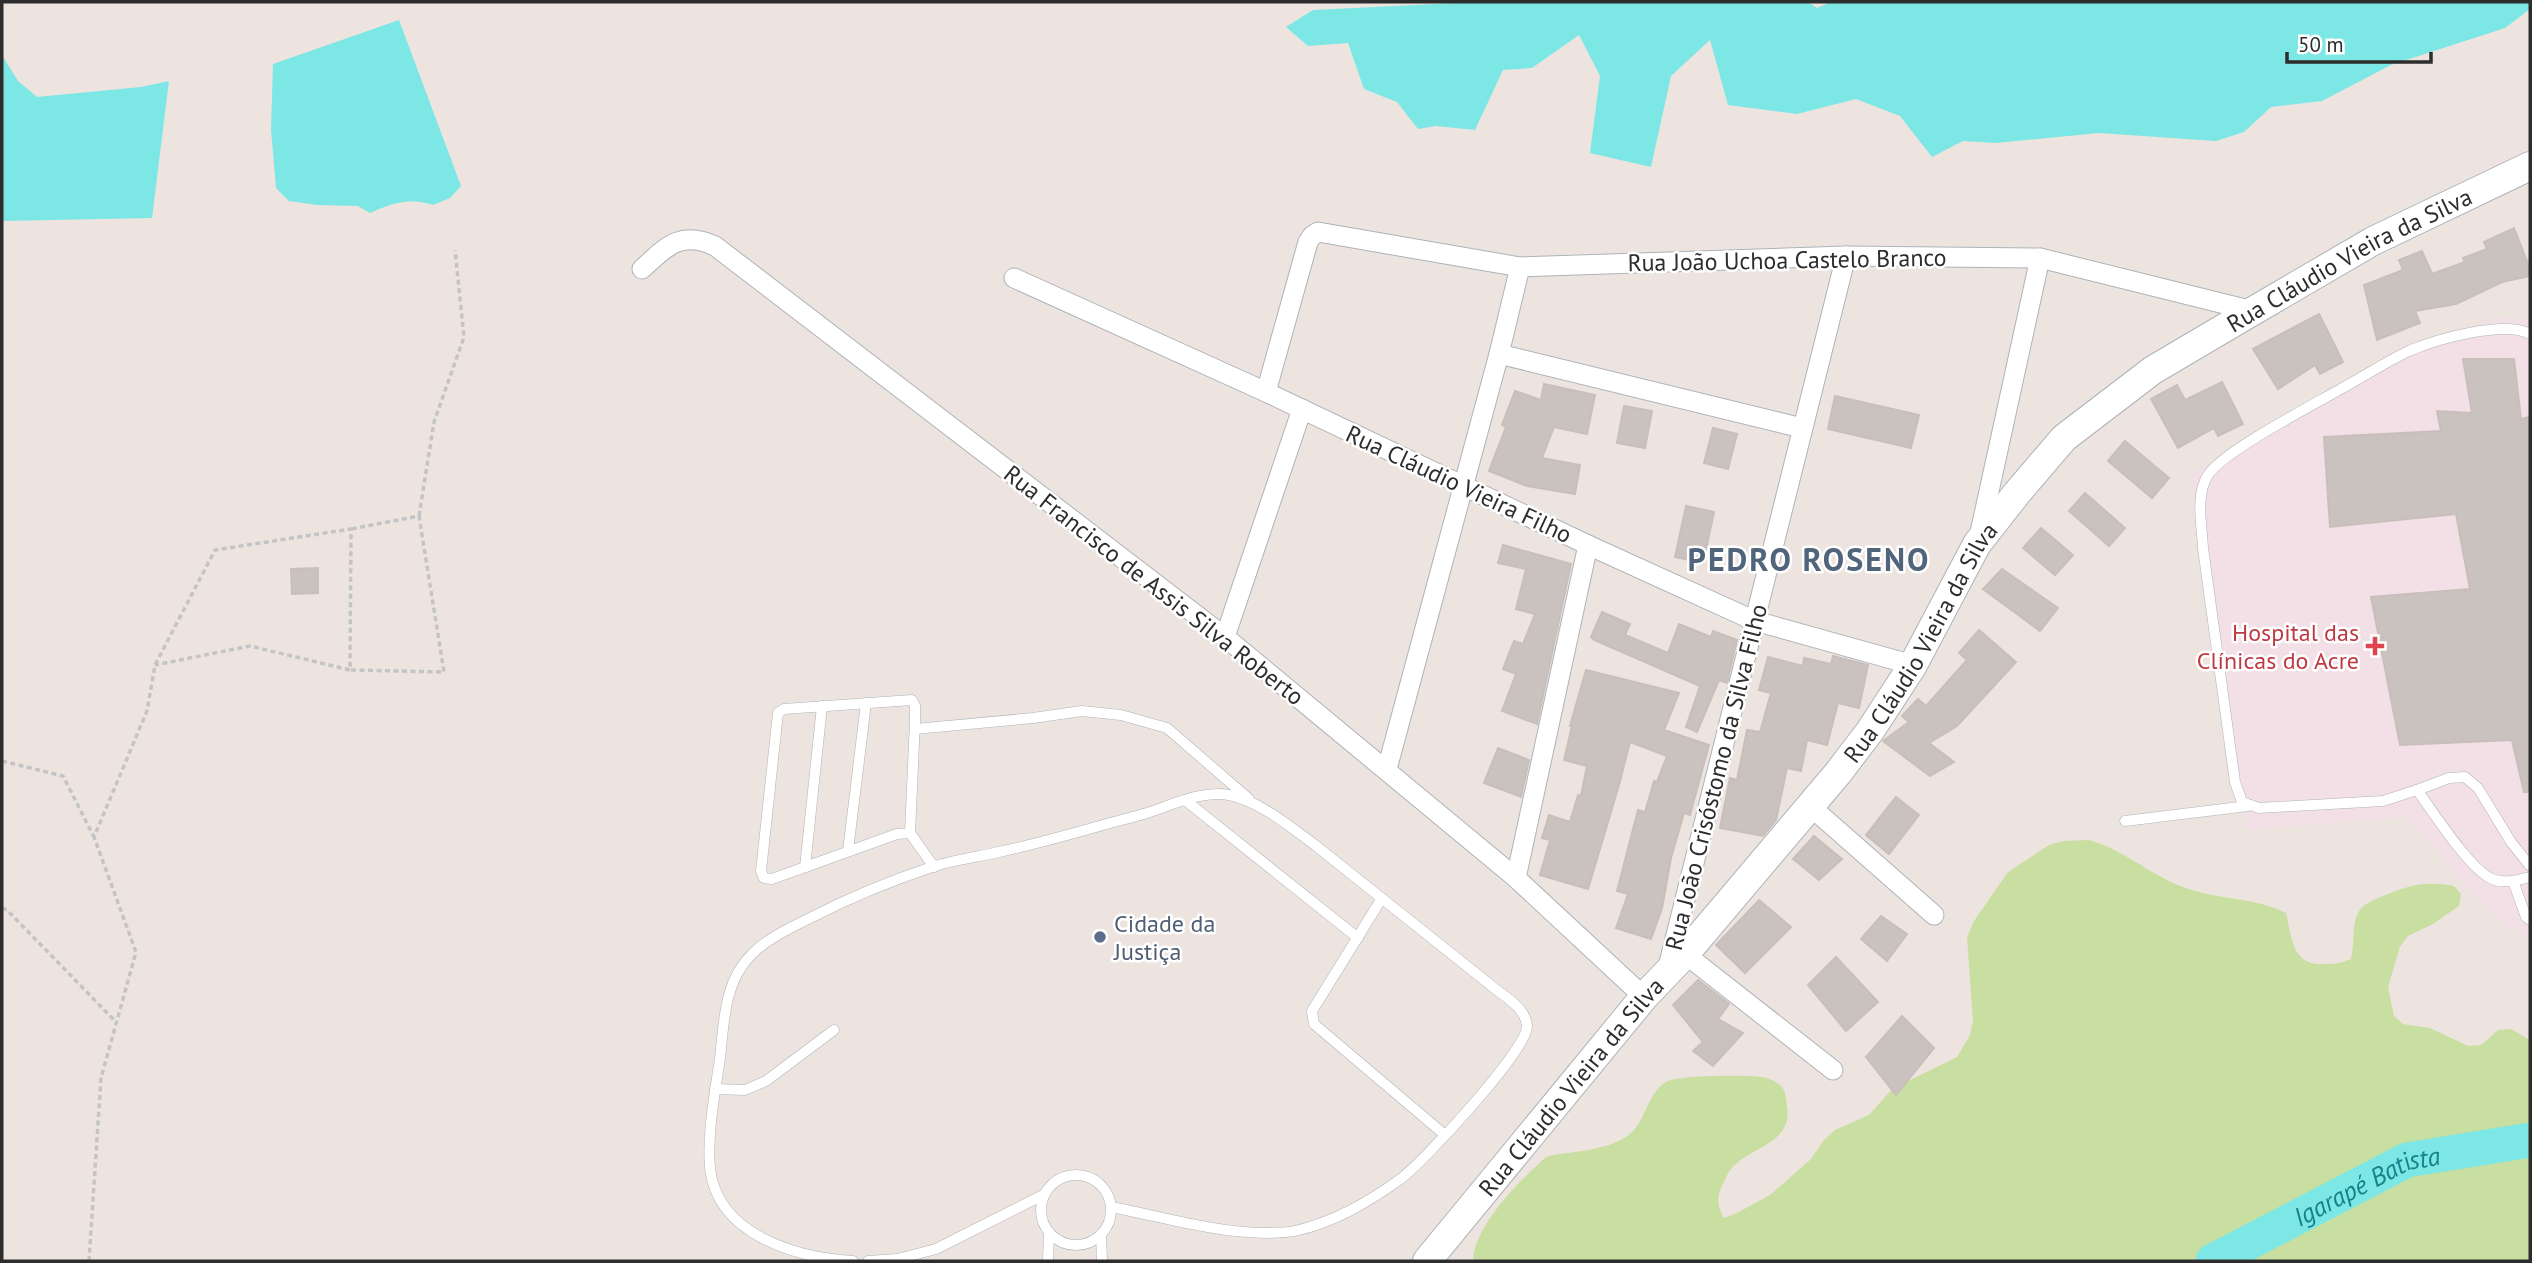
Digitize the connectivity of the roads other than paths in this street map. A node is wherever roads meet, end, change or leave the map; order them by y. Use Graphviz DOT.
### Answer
graph roads {
  1 [pos="2530,166"];
  2 [pos="1846,256"];
  3 [pos="2040,258"];
  4 [pos="1520,267"];
  5 [pos="642,269"];
  6 [pos="1014,278"];
  7 [pos="2253,311"];
  8 [pos="2529,332"];
  9 [pos="1499,354"];
  10 [pos="1266,392"];
  11 [pos="1302,409"];
  12 [pos="1802,428"];
  13 [pos="1464,487"];
  14 [pos="1977,544"];
  15 [pos="1588,545"];
  16 [pos="1755,621"];
  17 [pos="1225,637"];
  18 [pos="1913,665"];
  19 [pos="866,703"];
  20 [pos="822,706"];
  21 [pos="915,729"];
  22 [pos="1387,769"];
  23 [pos="2417,790"];
  24 [pos="1185,800"];
  25 [pos="1810,806"];
  26 [pos="2249,806"];
  27 [pos="1258,807"];
  28 [pos="2125,821"];
  29 [pos="910,833"];
  30 [pos="848,851"];
  31 [pos="2530,866"];
  32 [pos="805,867"];
  33 [pos="934,867"];
  34 [pos="2530,877"];
  35 [pos="1516,878"];
  36 [pos="2513,881"];
  37 [pos="1382,898"];
  38 [pos="1934,915"];
  39 [pos="2530,920"];
  40 [pos="1357,938"];
  41 [pos="1676,963"];
  42 [pos="1644,997"];
  43 [pos="834,1030"];
  44 [pos="1833,1070"];
  45 [pos="715,1089"];
  46 [pos="1445,1135"];
  47 [pos="1045,1194"];
  48 [pos="1111,1207"];
  49 [pos="1049,1232"];
  50 [pos="1101,1234"];
  51 [pos="852,1261"];
  52 [pos="868,1261"];
  53 [pos="1048,1261"];
  54 [pos="1102,1261"];
  55 [pos="1427,1261"];
  1 -- 7 [label="street, Rua Cláudio Vieira da Silva"];
  2 -- 3 [label="street, Rua João Uchoa Castelo Branco"];
  2 -- 4 [label="street, Rua João Uchoa Castelo Branco"];
  2 -- 12 [label="street, Rua João Crisóstomo da Silva Filho"];
  3 -- 7 [label="street, Rua João Uchoa Castelo Branco"];
  3 -- 14 [label="street"];
  4 -- 9 [label="street"];
  4 -- 10 [label="street, Rua João Uchoa Castelo Branco"];
  5 -- 17 [label="street, Rua Francisco de Assis Silva Roberto"];
  6 -- 10 [label="street, Rua Cláudio Vieira Filho"];
  7 -- 14 [label="street, Rua Cláudio Vieira da Silva"];
  8 -- 26 [label="lane"];
  9 -- 12 [label="street"];
  9 -- 13 [label="street"];
  10 -- 11 [label="street, Rua Cláudio Vieira Filho"];
  11 -- 13 [label="street, Rua Cláudio Vieira Filho"];
  11 -- 17 [label="street"];
  12 -- 16 [label="street, Rua João Crisóstomo da Silva Filho"];
  13 -- 15 [label="street, Rua Cláudio Vieira Filho"];
  13 -- 22 [label="street"];
  14 -- 18 [label="street, Rua Cláudio Vieira da Silva"];
  15 -- 16 [label="street, Rua Cláudio Vieira Filho"];
  15 -- 35 [label="street"];
  16 -- 18 [label="street, Rua Cláudio Vieira Filho"];
  16 -- 41 [label="street, Rua João Crisóstomo da Silva Filho"];
  17 -- 22 [label="street, Rua Francisco de Assis Silva Roberto"];
  18 -- 25 [label="street, Rua Cláudio Vieira da Silva"];
  19 -- 20 [label="lane"];
  19 -- 21 [label="lane"];
  19 -- 30 [label="lane"];
  20 -- 32 [label="lane"];
  20 -- 32 [label="lane"];
  21 -- 27 [label="lane"];
  21 -- 29 [label="lane"];
  22 -- 35 [label="street, Rua Francisco de Assis Silva Roberto"];
  23 -- 26 [label="lane"];
  23 -- 31 [label="lane"];
  23 -- 36 [label="lane"];
  24 -- 27 [label="lane"];
  24 -- 33 [label="lane"];
  24 -- 40 [label="lane"];
  25 -- 38 [label="street"];
  25 -- 41 [label="street, Rua Cláudio Vieira da Silva"];
  26 -- 28 [label="lane"];
  27 -- 37 [label="lane"];
  29 -- 30 [label="lane"];
  29 -- 33 [label="lane"];
  30 -- 32 [label="lane"];
  33 -- 45 [label="lane"];
  34 -- 36 [label="lane"];
  35 -- 42 [label="street, Rua Francisco de Assis Silva Roberto"];
  36 -- 39 [label="lane"];
  37 -- 40 [label="lane"];
  37 -- 46 [label="lane"];
  40 -- 46 [label="lane"];
  41 -- 42 [label="street, Rua Cláudio Vieira da Silva"];
  41 -- 44 [label="street"];
  42 -- 55 [label="street, Rua Cláudio Vieira da Silva"];
  43 -- 45 [label="lane"];
  45 -- 51 [label="lane"];
  46 -- 48 [label="lane"];
  47 -- 48 [label="lane"];
  47 -- 49 [label="lane"];
  47 -- 52 [label="lane"];
  48 -- 50 [label="lane"];
  49 -- 50 [label="lane"];
  49 -- 53 [label="lane"];
  50 -- 54 [label="lane"];
}
